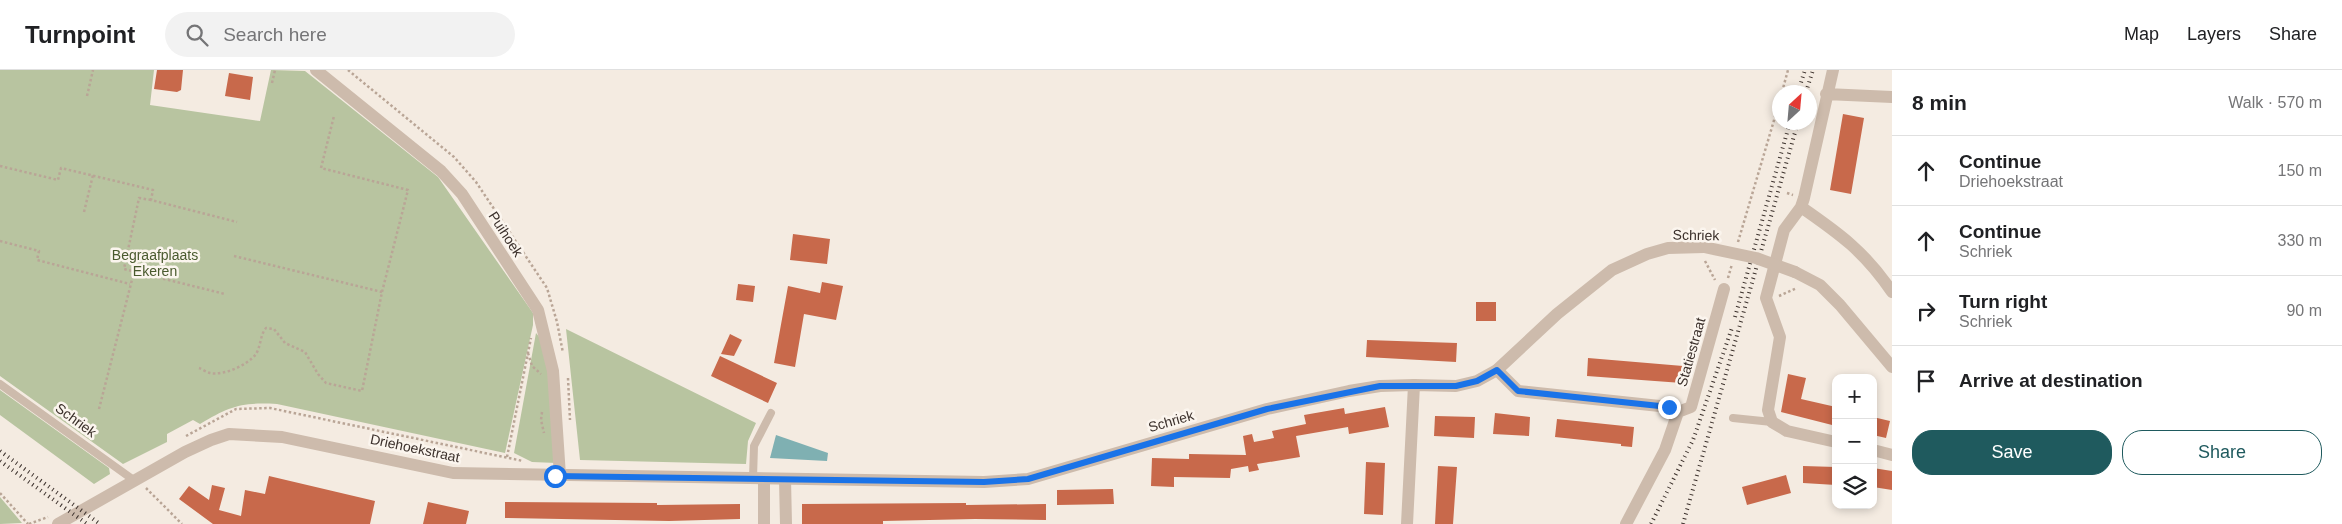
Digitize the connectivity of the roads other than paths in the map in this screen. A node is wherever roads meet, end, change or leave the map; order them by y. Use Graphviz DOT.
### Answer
graph roads {
  1 [pos="316,70"];
  2 [pos="1833,70"];
  3 [pos="1826,94"];
  4 [pos="1892,97"];
  5 [pos="1801,207"];
  6 [pos="1721,288"];
  7 [pos="1892,292"];
  8 [pos="1892,367"];
  9 [pos="1497,370"];
  10 [pos="0,384"];
  11 [pos="1414,385"];
  12 [pos="1678,412"];
  13 [pos="771,413"];
  14 [pos="1770,416"];
  15 [pos="1733,418"];
  16 [pos="1832,441"];
  17 [pos="1877,451"];
  18 [pos="1892,455"];
  19 [pos="560,476"];
  20 [pos="758,479"];
  21 [pos="785,479"];
  22 [pos="850,479"];
  23 [pos="135,481"];
  24 [pos="58,524"];
  25 [pos="764,524"];
  26 [pos="786,524"];
  27 [pos="1407,524"];
  28 [pos="1626,524"];
  1 -- 19 [label="street, Puihoek"];
  2 -- 3 [label="street"];
  3 -- 4 [label="street"];
  3 -- 5 [label="street"];
  5 -- 7 [label="street"];
  5 -- 14 [label="street"];
  6 -- 12 [label="street, Statiestraat"];
  8 -- 9 [label="street, Schriek, bridge"];
  9 -- 11 [label="street, Schriek"];
  9 -- 12 [label="street"];
  10 -- 23 [label="lane, Schriek"];
  11 -- 22 [label="street, Schriek"];
  11 -- 27 [label="street"];
  12 -- 28 [label="street, Statiestraat"];
  13 -- 20 [label="lane"];
  14 -- 15 [label="lane"];
  14 -- 16 [label="street"];
  17 -- 18 [label="street"];
  19 -- 20 [label="street, Driehoekstraat"];
  19 -- 23 [label="street, Driehoekstraat"];
  20 -- 21 [label="street, Driehoekstraat"];
  20 -- 25 [label="street"];
  21 -- 22 [label="street, Driehoekstraat"];
  21 -- 26 [label="street"];
  23 -- 24 [label="street, Driehoekstraat"];
}
